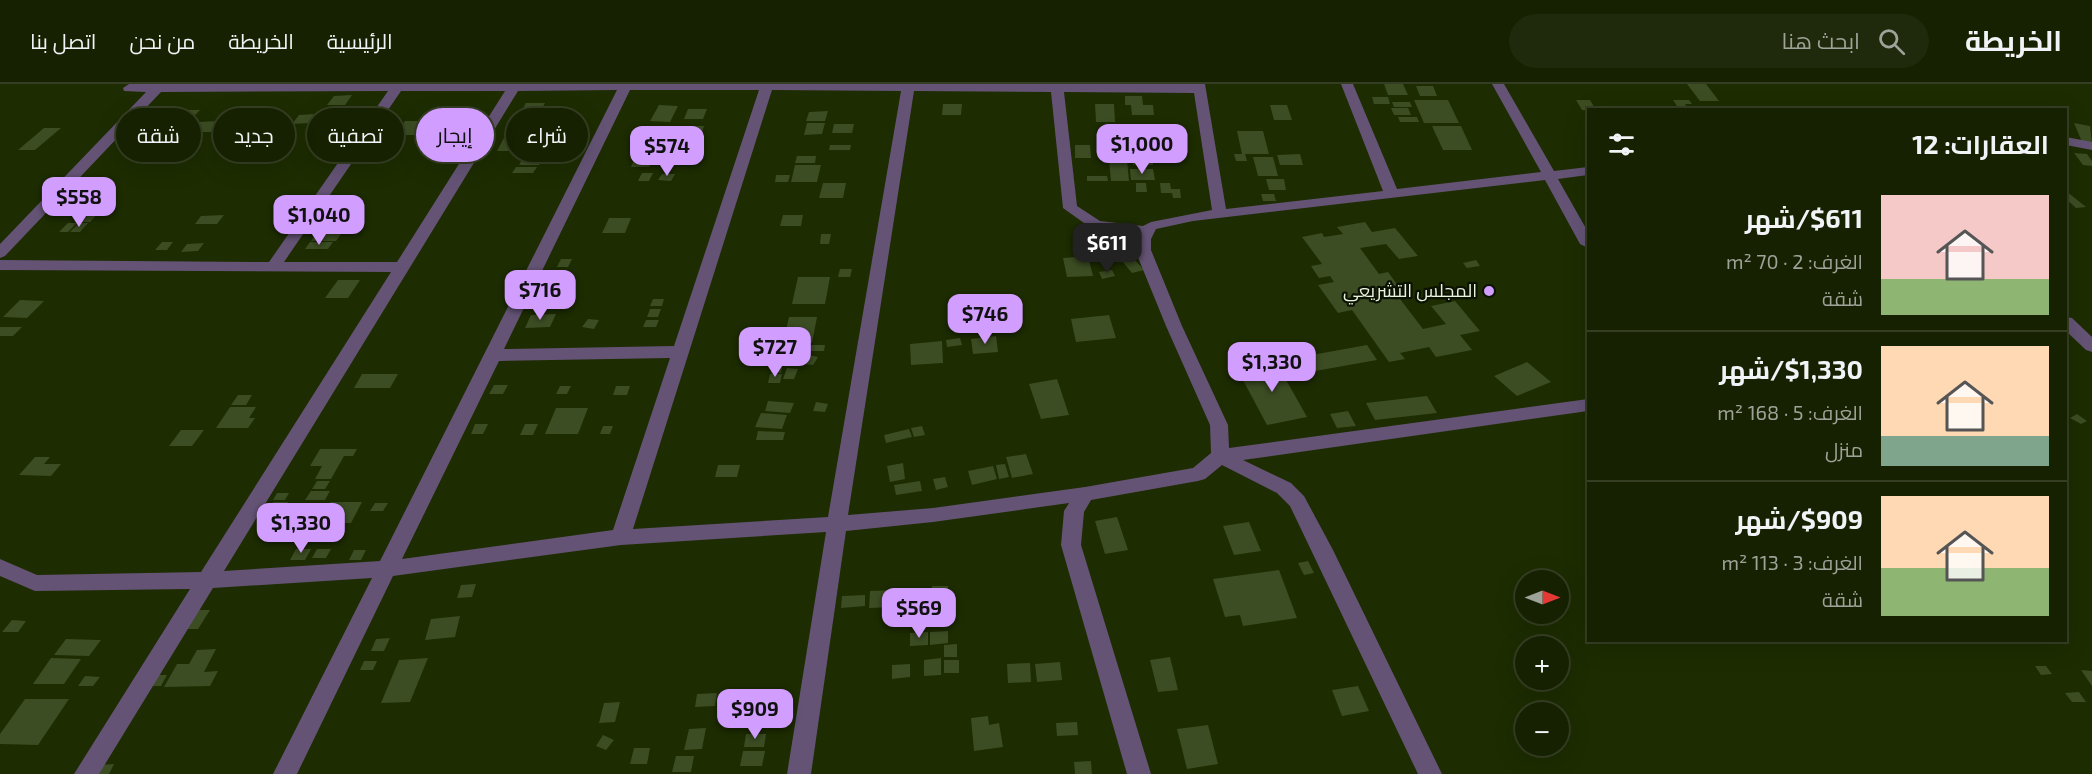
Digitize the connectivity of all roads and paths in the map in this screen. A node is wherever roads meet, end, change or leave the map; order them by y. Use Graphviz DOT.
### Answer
graph roads {
  1 [pos="1347,84"];
  2 [pos="1498,84"];
  3 [pos="626,85"];
  4 [pos="766,85"];
  5 [pos="159,86"];
  6 [pos="398,86"];
  7 [pos="515,86"];
  8 [pos="909,86"];
  9 [pos="1057,86"];
  10 [pos="1199,86"];
  11 [pos="129,88"];
  12 [pos="2067,141"];
  13 [pos="2092,146"];
  14 [pos="1587,171"];
  15 [pos="1550,176"];
  16 [pos="1392,195"];
  17 [pos="1220,214"];
  18 [pos="1146,231"];
  19 [pos="1587,242"];
  20 [pos="0,253"];
  21 [pos="0,265"];
  22 [pos="273,267"];
  23 [pos="401,267"];
  24 [pos="2067,323"];
  25 [pos="2092,346"];
  26 [pos="680,352"];
  27 [pos="492,355"];
  28 [pos="1587,405"];
  29 [pos="1220,456"];
  30 [pos="1084,494"];
  31 [pos="837,524"];
  32 [pos="621,537"];
  33 [pos="0,567"];
  34 [pos="386,569"];
  35 [pos="207,580"];
  36 [pos="86,774"];
  37 [pos="285,774"];
  38 [pos="799,774"];
  39 [pos="1139,774"];
  40 [pos="1430,774"];
  1 -- 16 [label="street"];
  2 -- 15 [label="street"];
  3 -- 4 [label="street"];
  3 -- 7 [label="street"];
  3 -- 27 [label="street"];
  4 -- 8 [label="street"];
  4 -- 26 [label="street"];
  5 -- 6 [label="street"];
  5 -- 11 [label="street"];
  5 -- 20 [label="street"];
  6 -- 7 [label="street"];
  6 -- 22 [label="street"];
  7 -- 23 [label="street"];
  8 -- 9 [label="street"];
  8 -- 31 [label="street"];
  9 -- 10 [label="street"];
  9 -- 18 [label="street"];
  10 -- 17 [label="street"];
  12 -- 13 [label="street"];
  14 -- 15 [label="street"];
  15 -- 16 [label="street"];
  15 -- 19 [label="street"];
  16 -- 17 [label="street"];
  17 -- 18 [label="street"];
  18 -- 29 [label="street"];
  21 -- 22 [label="street"];
  22 -- 23 [label="street"];
  23 -- 35 [label="street"];
  24 -- 25 [label="street"];
  26 -- 27 [label="street"];
  26 -- 32 [label="street"];
  27 -- 34 [label="street"];
  28 -- 29 [label="street"];
  29 -- 30 [label="street"];
  29 -- 40 [label="street"];
  30 -- 31 [label="street"];
  30 -- 39 [label="street"];
  31 -- 32 [label="street"];
  31 -- 38 [label="street"];
  32 -- 34 [label="street"];
  33 -- 35 [label="street"];
  34 -- 35 [label="street"];
  34 -- 37 [label="street"];
  35 -- 36 [label="street"];
}
